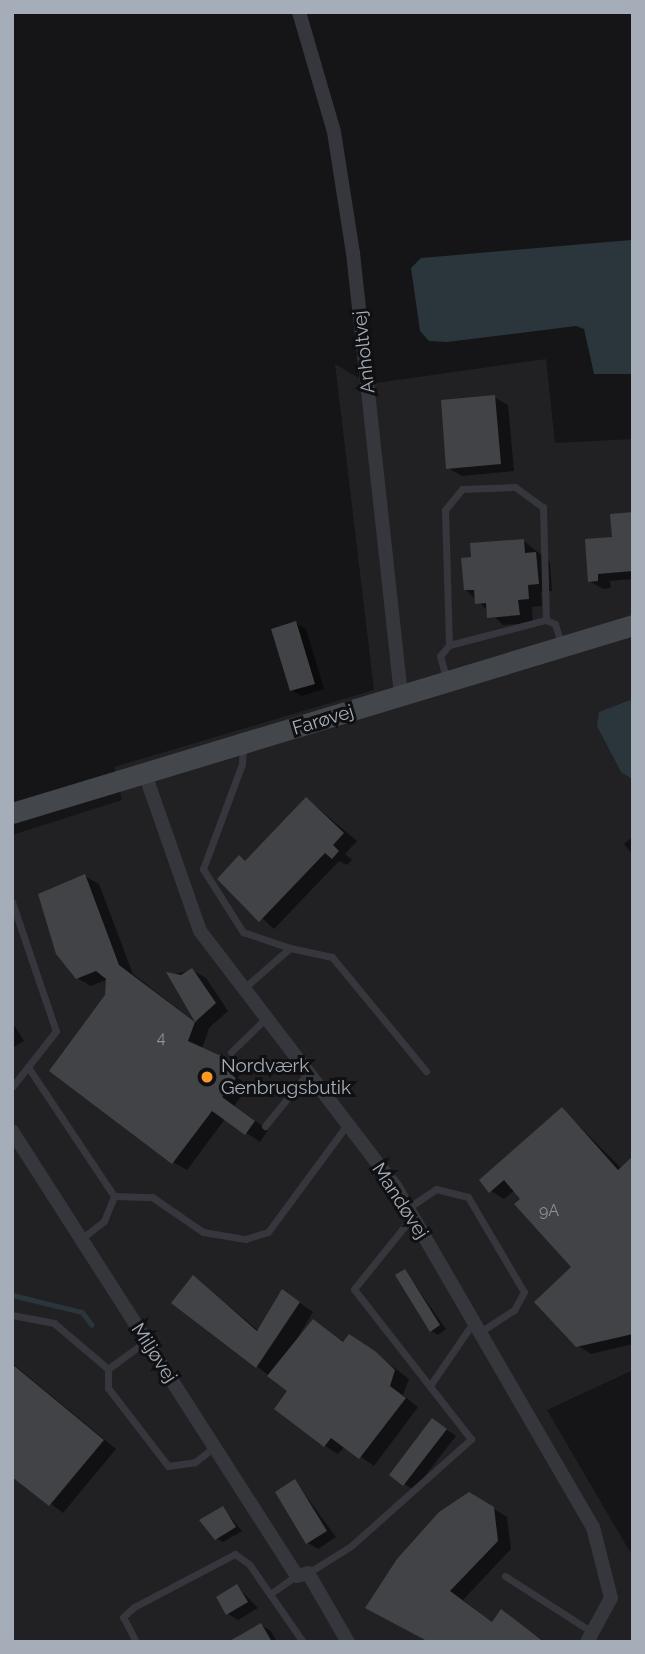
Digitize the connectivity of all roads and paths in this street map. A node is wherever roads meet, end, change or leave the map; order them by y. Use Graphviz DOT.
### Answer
graph roads {
  1 [pos="299,12"];
  2 [pos="547,620"];
  3 [pos="633,625"];
  4 [pos="449,645"];
  5 [pos="562,647"];
  6 [pos="447,682"];
  7 [pos="401,696"];
  8 [pos="243,744"];
  9 [pos="145,775"];
  10 [pos="12,813"];
  11 [pos="12,902"];
  12 [pos="289,948"];
  13 [pos="241,991"];
  14 [pos="264,1020"];
  15 [pos="231,1052"];
  16 [pos="28,1067"];
  17 [pos="426,1071"];
  18 [pos="307,1074"];
  19 [pos="12,1087"];
  20 [pos="347,1125"];
  21 [pos="265,1126"];
  22 [pos="12,1131"];
  23 [pos="114,1196"];
  24 [pos="410,1212"];
  25 [pos="81,1239"];
  26 [pos="12,1315"];
  27 [pos="477,1327"];
  28 [pos="146,1341"];
  29 [pos="108,1369"];
  30 [pos="431,1384"];
  31 [pos="214,1447"];
  32 [pos="303,1574"];
  33 [pos="505,1576"];
  34 [pos="270,1594"];
  35 [pos="590,1637"];
  36 [pos="136,1642"];
  37 [pos="303,1642"];
  38 [pos="348,1642"];
  1 -- 7 [label="street, Anholtvej"];
  2 -- 4 [label="lane"];
  2 -- 4 [label="lane"];
  2 -- 5 [label="lane"];
  3 -- 5 [label="street, Farøvej"];
  4 -- 6 [label="lane"];
  5 -- 6 [label="street, Farøvej"];
  6 -- 7 [label="street, Farøvej"];
  7 -- 8 [label="street, Farøvej"];
  8 -- 9 [label="street, Farøvej"];
  8 -- 12 [label="lane"];
  9 -- 10 [label="street, Farøvej"];
  9 -- 13 [label="street, Mandøvej"];
  11 -- 16 [label="lane"];
  12 -- 13 [label="lane"];
  12 -- 17 [label="lane"];
  13 -- 14 [label="street, Mandøvej"];
  14 -- 15 [label="lane"];
  14 -- 18 [label="street, Mandøvej"];
  16 -- 19 [label="lane"];
  16 -- 23 [label="lane"];
  18 -- 20 [label="street, Mandøvej"];
  18 -- 21 [label="lane"];
  20 -- 23 [label="lane"];
  20 -- 24 [label="street, Mandøvej"];
  22 -- 25 [label="street, Miljøvej"];
  23 -- 25 [label="lane"];
  24 -- 27 [label="street, Mandøvej"];
  24 -- 27 [label="lane"];
  24 -- 30 [label="lane"];
  25 -- 28 [label="street, Miljøvej"];
  26 -- 29 [label="lane"];
  27 -- 30 [label="lane"];
  27 -- 35 [label="street, Mandøvej"];
  28 -- 29 [label="lane"];
  28 -- 31 [label="street, Miljøvej"];
  29 -- 31 [label="lane"];
  30 -- 32 [label="lane"];
  31 -- 32 [label="street, Miljøvej"];
  32 -- 34 [label="lane"];
  32 -- 38 [label="street"];
  33 -- 35 [label="lane"];
  34 -- 36 [label="lane"];
  34 -- 37 [label="lane"];
}
